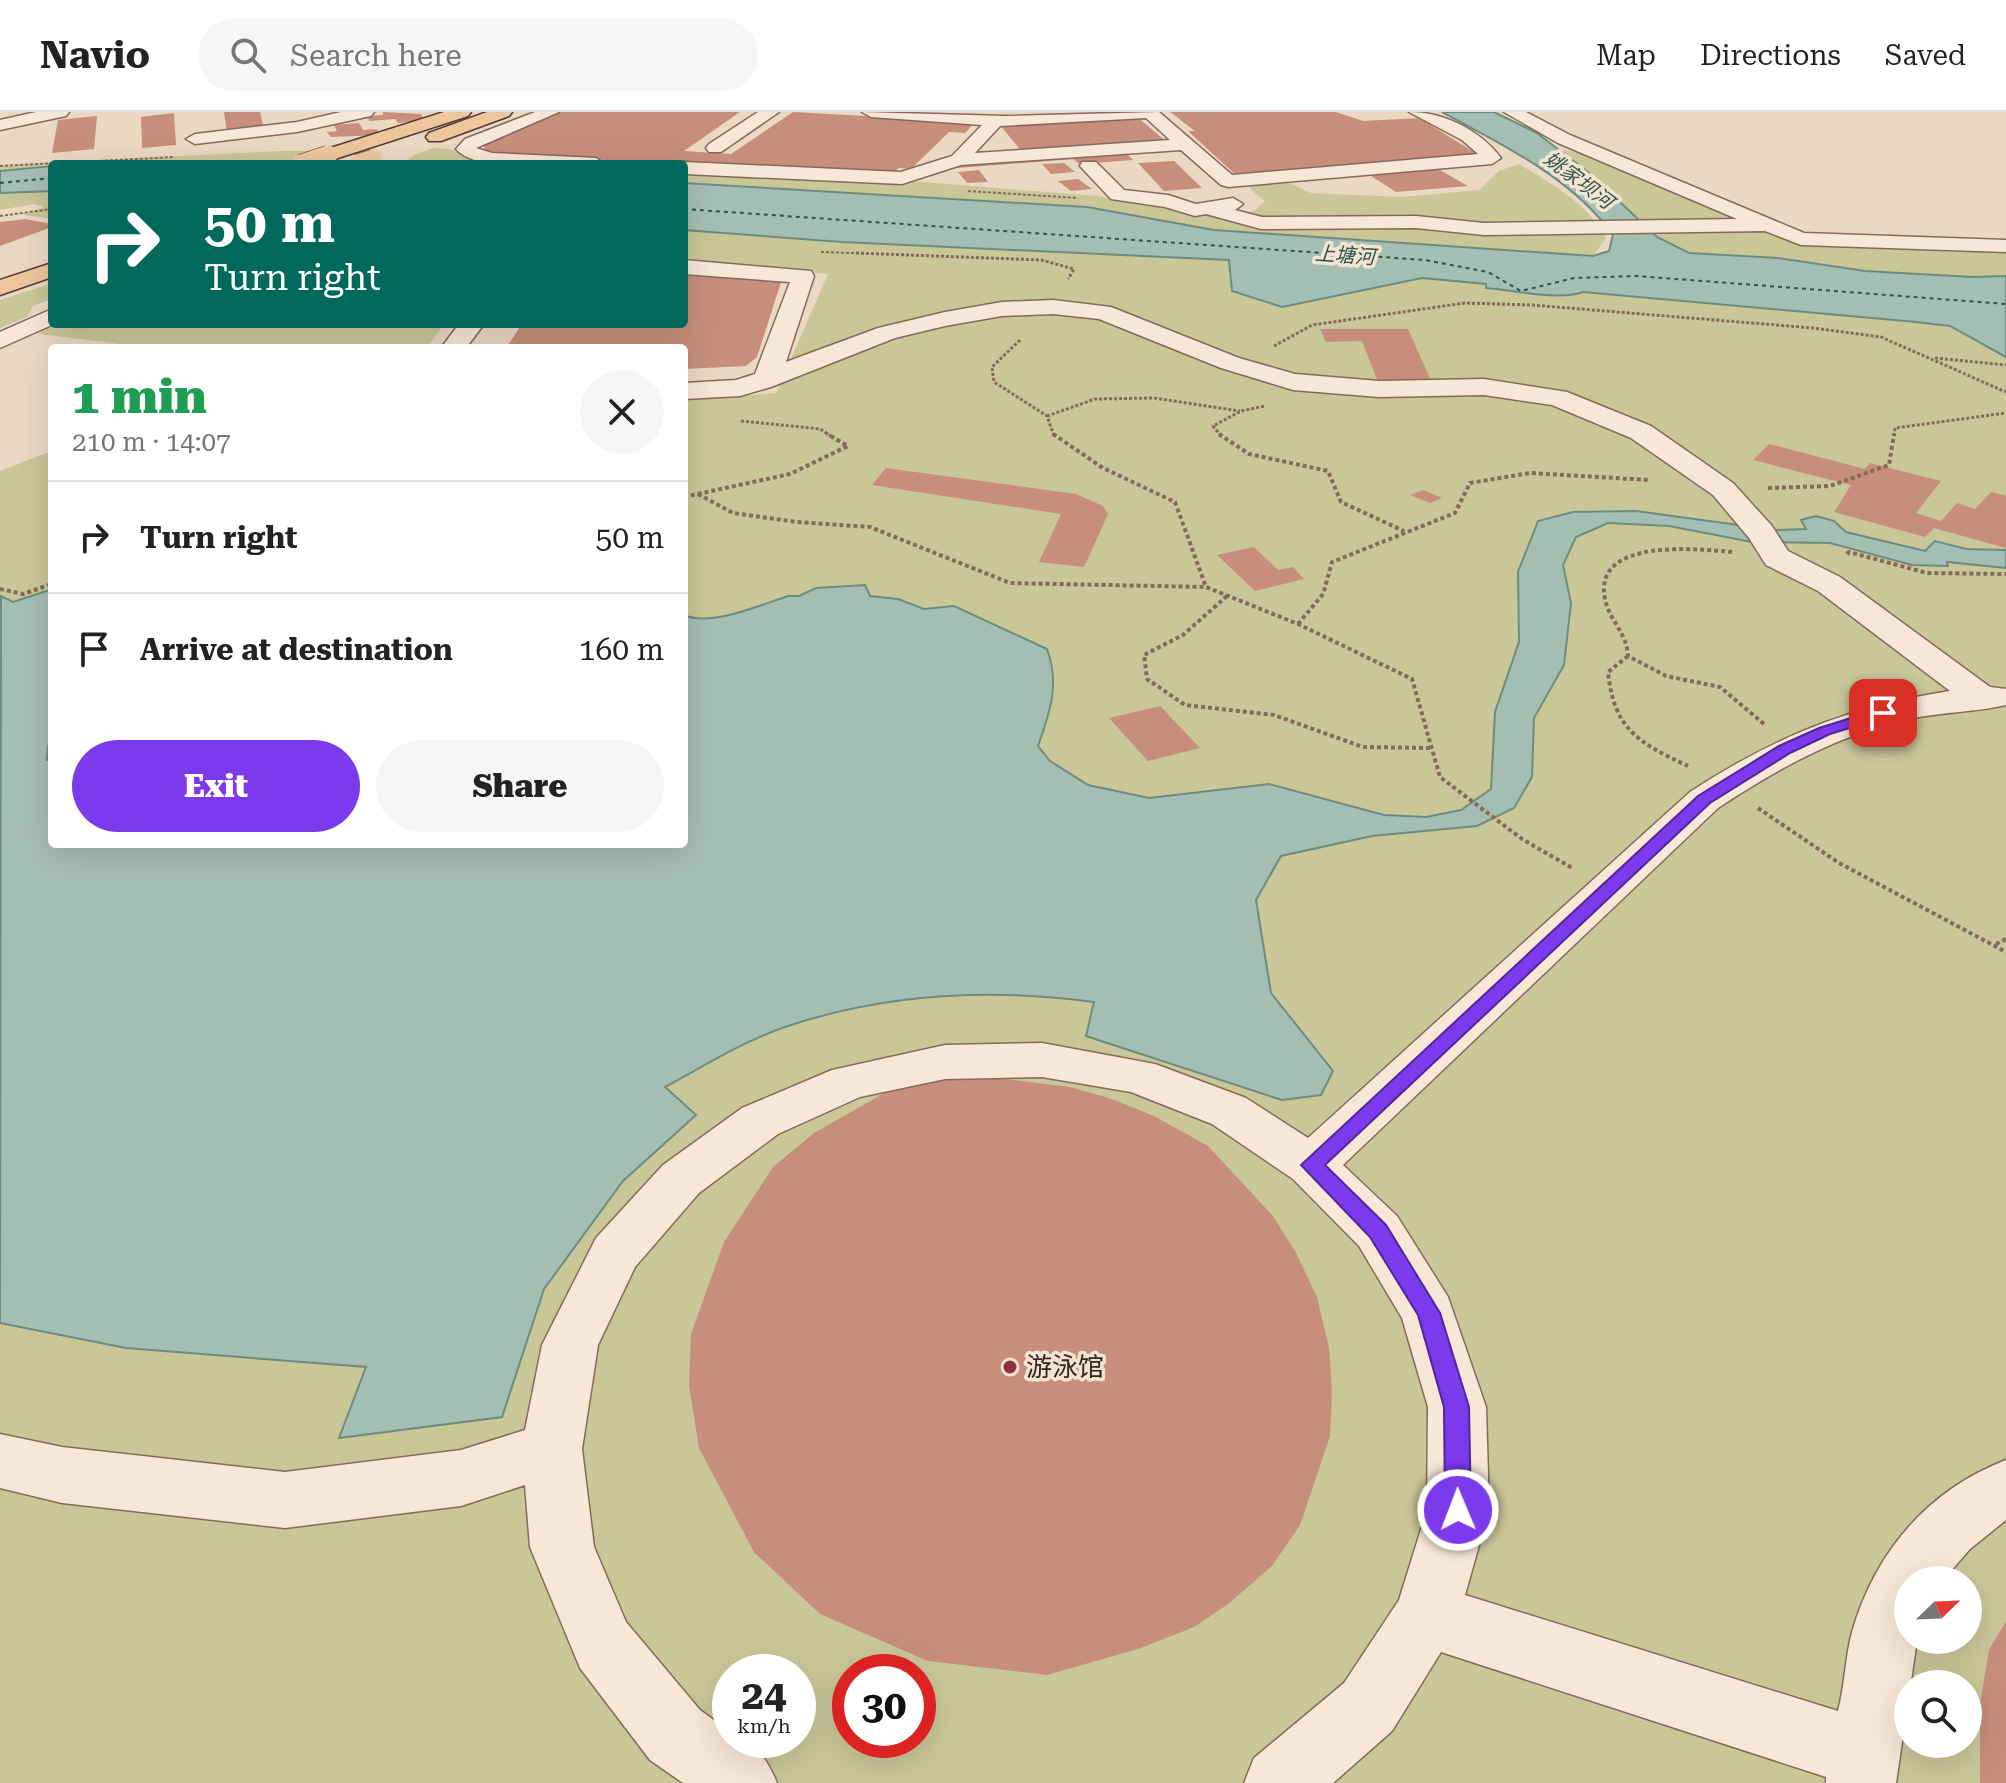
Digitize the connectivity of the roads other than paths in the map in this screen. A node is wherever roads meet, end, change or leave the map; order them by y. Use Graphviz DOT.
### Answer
graph roads {
  1 [pos="60,112"];
  2 [pos="365,112"];
  3 [pos="462,112"];
  4 [pos="503,112"];
  5 [pos="550,112"];
  6 [pos="770,112"];
  7 [pos="871,112"];
  8 [pos="1418,112"];
  9 [pos="1513,112"];
  10 [pos="1150,113"];
  11 [pos="274,121"];
  12 [pos="995,121"];
  13 [pos="0,125"];
  14 [pos="1187,144"];
  15 [pos="715,148"];
  16 [pos="170,157"];
  17 [pos="313,160"];
  18 [pos="371,160"];
  19 [pos="513,160"];
  20 [pos="959,160"];
  21 [pos="1089,166"];
  22 [pos="688,168"];
  23 [pos="1228,181"];
  24 [pos="1206,208"];
  25 [pos="1766,225"];
  26 [pos="2006,246"];
  27 [pos="688,267"];
  28 [pos="48,271"];
  29 [pos="0,288"];
  30 [pos="48,314"];
  31 [pos="469,328"];
  32 [pos="0,341"];
  33 [pos="456,344"];
  34 [pos="41,346"];
  35 [pos="762,382"];
  36 [pos="688,391"];
  37 [pos="1994,697"];
  38 [pos="1311,1165"];
  39 [pos="552,1449"];
  40 [pos="0,1461"];
  41 [pos="2006,1488"];
  42 [pos="1427,1615"];
  43 [pos="1861,1768"];
  44 [pos="742,1783"];
  45 [pos="1279,1783"];
  1 -- 13 [label="street"];
  2 -- 11 [label="street"];
  3 -- 17 [label="main road, bridge"];
  4 -- 18 [label="main road"];
  5 -- 19 [label="street"];
  6 -- 15 [label="street"];
  7 -- 12 [label="street"];
  8 -- 23 [label="street"];
  9 -- 25 [label="street"];
  10 -- 12 [label="street"];
  10 -- 14 [label="street"];
  11 -- 16 [label="street"];
  12 -- 20 [label="street"];
  14 -- 20 [label="street"];
  14 -- 23 [label="street"];
  20 -- 22 [label="street"];
  21 -- 24 [label="street"];
  23 -- 24 [label="street"];
  24 -- 25 [label="street"];
  25 -- 26 [label="street"];
  27 -- 35 [label="street"];
  28 -- 29 [label="main road"];
  30 -- 32 [label="street"];
  31 -- 33 [label="street"];
  32 -- 34 [label="street"];
  35 -- 36 [label="street"];
  35 -- 37 [label="street"];
  37 -- 38 [label="street"];
  38 -- 39 [label="street"];
  38 -- 42 [label="street"];
  39 -- 40 [label="street"];
  39 -- 44 [label="street"];
  41 -- 43 [label="street"];
  42 -- 43 [label="street"];
  42 -- 45 [label="street"];
}
